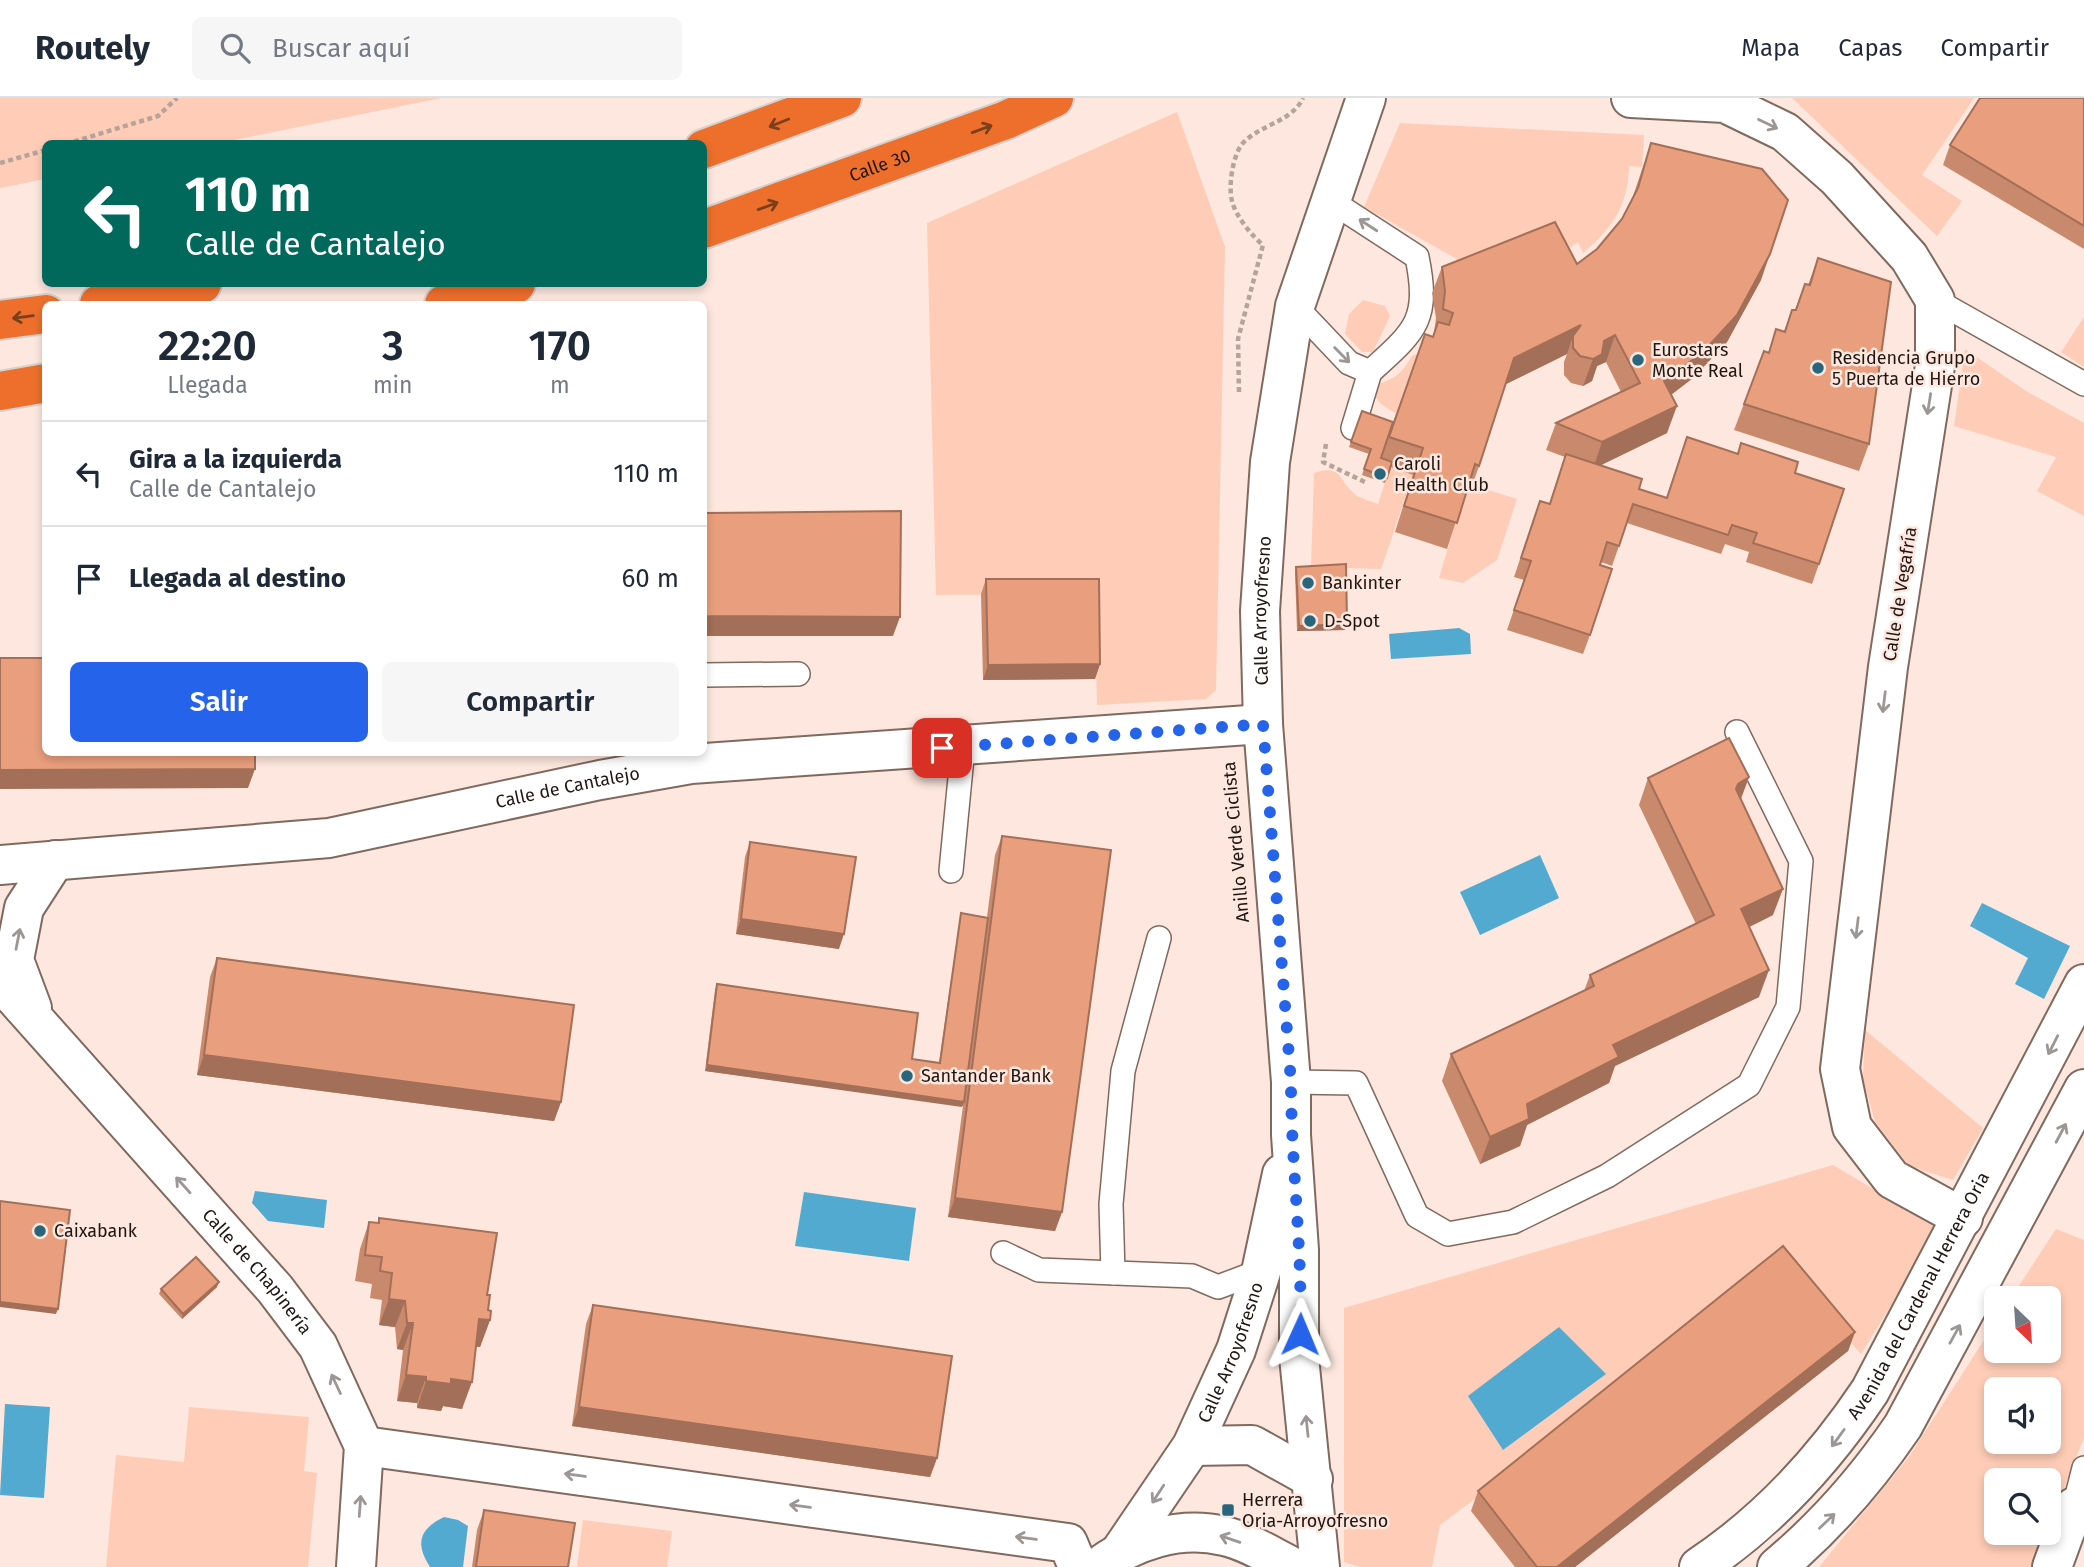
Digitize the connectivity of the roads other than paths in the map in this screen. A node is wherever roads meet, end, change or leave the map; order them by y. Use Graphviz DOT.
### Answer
graph roads {
  1 [pos="842,98"];
  2 [pos="1054,98"];
  3 [pos="1366,98"];
  4 [pos="1631,98"];
  5 [pos="707,148"];
  6 [pos="1331,201"];
  7 [pos="707,228"];
  8 [pos="1448,284"];
  9 [pos="187,287"];
  10 [pos="505,287"];
  11 [pos="1424,293"];
  12 [pos="1935,300"];
  13 [pos="114,301"];
  14 [pos="455,301"];
  15 [pos="1295,306"];
  16 [pos="42,315"];
  17 [pos="0,320"];
  18 [pos="1370,372"];
  19 [pos="42,384"];
  20 [pos="2084,384"];
  21 [pos="0,391"];
  22 [pos="1353,428"];
  23 [pos="798,674"];
  24 [pos="707,676"];
  25 [pos="1263,724"];
  26 [pos="1737,732"];
  27 [pos="963,747"];
  28 [pos="691,758"];
  29 [pos="55,860"];
  30 [pos="0,865"];
  31 [pos="951,871"];
  32 [pos="1159,938"];
  33 [pos="0,981"];
  34 [pos="2084,984"];
  35 [pos="39,1027"];
  36 [pos="1291,1082"];
  37 [pos="2084,1089"];
  38 [pos="1291,1135"];
  39 [pos="1963,1218"];
  40 [pos="1299,1250"];
  41 [pos="1003,1252"];
  42 [pos="1261,1272"];
  43 [pos="1113,1273"];
  44 [pos="1236,1350"];
  45 [pos="1299,1357"];
  46 [pos="364,1446"];
  47 [pos="1192,1446"];
  48 [pos="2084,1468"];
  49 [pos="1313,1479"];
  50 [pos="2074,1507"];
  51 [pos="1110,1558"];
  52 [pos="356,1567"];
  53 [pos="1078,1567"];
  54 [pos="1293,1567"];
  55 [pos="1320,1567"];
  56 [pos="1699,1567"];
  57 [pos="1777,1567"];
  58 [pos="2052,1567"];
  1 -- 5 [label="highway, one-way"];
  7 -- 2 [label="highway, Calle 30, one-way"];
  3 -- 6 [label="street, Calle Arroyofresno"];
  4 -- 12 [label="street, one-way"];
  11 -- 6 [label="lane, one-way"];
  6 -- 15 [label="street, Calle Arroyofresno"];
  8 -- 11 [label="lane"];
  9 -- 13 [label="highway"];
  10 -- 14 [label="highway"];
  11 -- 18 [label="lane"];
  12 -- 20 [label="lane"];
  12 -- 39 [label="street, Calle de Vegafría, one-way"];
  15 -- 18 [label="lane, one-way"];
  15 -- 25 [label="street, Calle Arroyofresno"];
  16 -- 17 [label="highway, one-way"];
  18 -- 22 [label="lane"];
  19 -- 21 [label="highway"];
  23 -- 24 [label="lane"];
  25 -- 27 [label="street, Calle de Cantalejo"];
  25 -- 36 [label="street, Calle Arroyofresno"];
  26 -- 36 [label="lane"];
  27 -- 28 [label="street, Calle de Cantalejo"];
  27 -- 31 [label="lane"];
  28 -- 29 [label="street, Calle de Cantalejo"];
  29 -- 30 [label="street, Calle de Cantalejo"];
  35 -- 29 [label="street, Calle de Chapinería, one-way"];
  32 -- 43 [label="lane"];
  33 -- 35 [label="street, Calle de Chapinería"];
  34 -- 39 [label="street, Avenida del Cardenal Herrera Oria, one-way"];
  46 -- 35 [label="street, Calle de Chapinería, one-way"];
  36 -- 38 [label="street, Calle Arroyofresno"];
  57 -- 37 [label="street, one-way"];
  38 -- 40 [label="street, Calle Arroyofresno"];
  38 -- 42 [label="street, Calle Arroyofresno"];
  39 -- 56 [label="street, Avenida del Cardenal Herrera Oria, one-way"];
  40 -- 42 [label="lane"];
  40 -- 45 [label="street, Calle Arroyofresno"];
  41 -- 43 [label="lane"];
  42 -- 43 [label="lane"];
  42 -- 44 [label="street, Calle Arroyofresno"];
  44 -- 45 [label="street"];
  44 -- 47 [label="street, Calle Arroyofresno"];
  49 -- 45 [label="street, Calle Arroyofresno, one-way"];
  52 -- 46 [label="street, Calle de Chapinería, one-way"];
  53 -- 46 [label="street, one-way"];
  47 -- 49 [label="street"];
  47 -- 51 [label="street, Calle Arroyofresno, one-way"];
  48 -- 50 [label="lane"];
  49 -- 55 [label="street, Calle Arroyofresno"];
  50 -- 58 [label="street"];
  54 -- 51 [label="street, one-way"];
}
